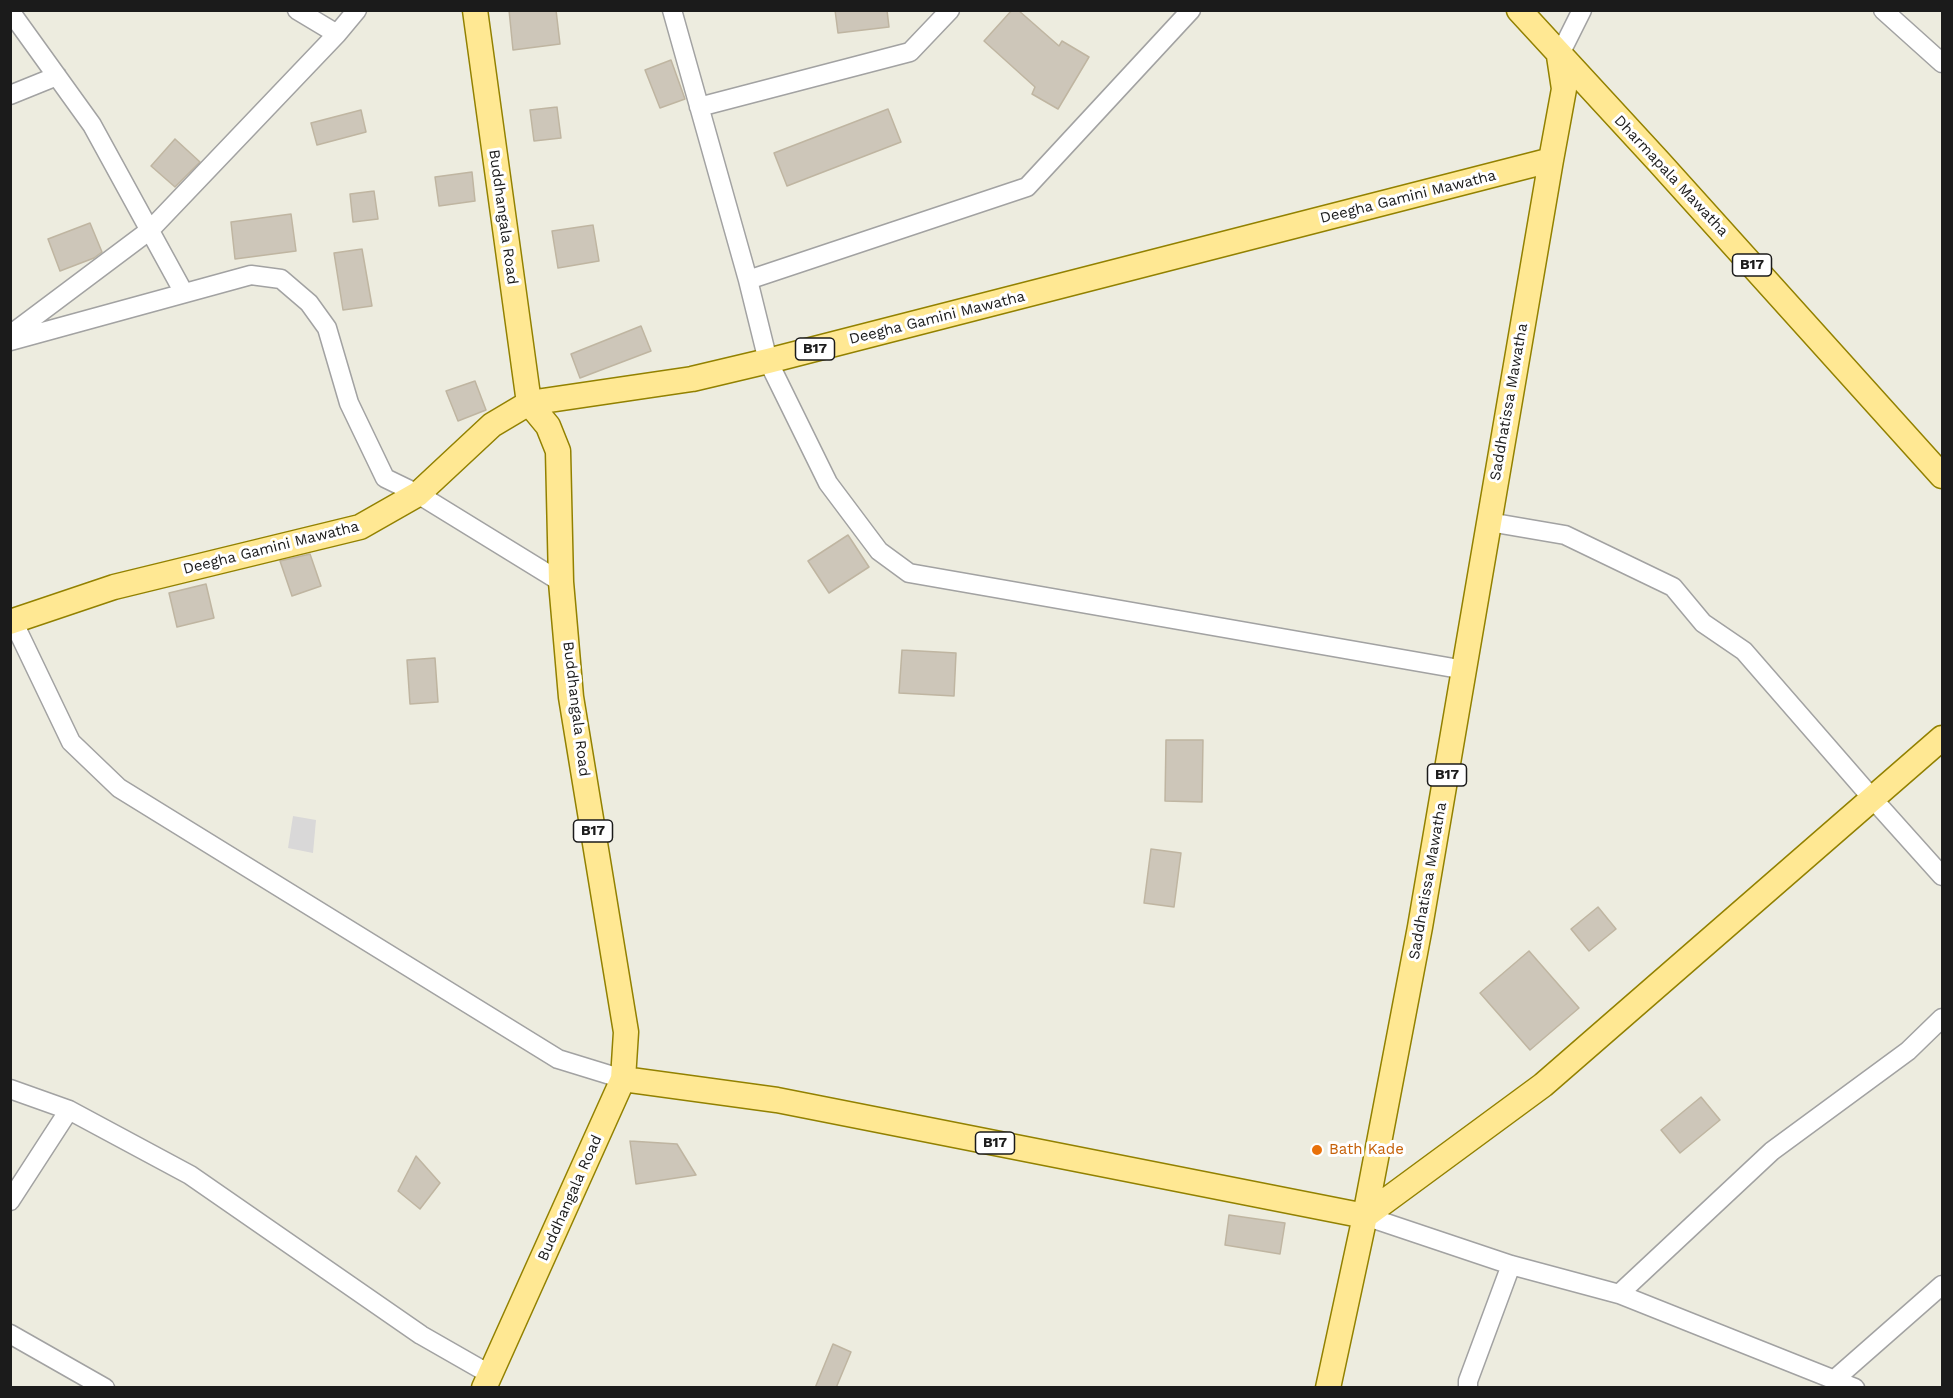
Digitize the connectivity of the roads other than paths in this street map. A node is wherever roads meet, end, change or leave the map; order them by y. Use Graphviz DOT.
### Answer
graph roads {
  1 [pos="297,10"];
  2 [pos="357,10"];
  3 [pos="475,10"];
  4 [pos="672,10"];
  5 [pos="950,10"];
  6 [pos="1191,10"];
  7 [pos="1519,10"];
  8 [pos="1582,10"];
  9 [pos="1883,10"];
  10 [pos="10,11"];
  11 [pos="337,34"];
  12 [pos="1559,56"];
  13 [pos="1942,63"];
  14 [pos="57,76"];
  15 [pos="10,95"];
  16 [pos="699,106"];
  17 [pos="1551,160"];
  18 [pos="150,230"];
  19 [pos="748,280"];
  20 [pos="184,293"];
  21 [pos="10,334"];
  22 [pos="10,340"];
  23 [pos="768,362"];
  24 [pos="529,403"];
  25 [pos="1942,476"];
  26 [pos="418,494"];
  27 [pos="1489,522"];
  28 [pos="561,582"];
  29 [pos="12,622"];
  30 [pos="1465,670"];
  31 [pos="1942,738"];
  32 [pos="1872,798"];
  33 [pos="1942,876"];
  34 [pos="1942,1018"];
  35 [pos="623,1079"];
  36 [pos="10,1089"];
  37 [pos="69,1110"];
  38 [pos="10,1201"];
  39 [pos="1365,1216"];
  40 [pos="1511,1265"];
  41 [pos="1942,1284"];
  42 [pos="1619,1294"];
  43 [pos="10,1334"];
  44 [pos="1835,1379"];
  45 [pos="488,1381"];
  46 [pos="105,1388"];
  47 [pos="1328,1388"];
  48 [pos="1468,1388"];
  49 [pos="1855,1388"];
  1 -- 11 [label="street"];
  2 -- 11 [label="street"];
  3 -- 24 [label="main road, Buddhangala Road"];
  4 -- 16 [label="street"];
  5 -- 16 [label="street"];
  6 -- 19 [label="street"];
  7 -- 12 [label="main road, Dharmapala Mawatha / B17"];
  8 -- 12 [label="street"];
  9 -- 13 [label="street"];
  10 -- 14 [label="street"];
  11 -- 18 [label="street"];
  12 -- 17 [label="main road, B17"];
  12 -- 25 [label="main road, Dharmapala Mawatha / B17"];
  14 -- 15 [label="street"];
  14 -- 18 [label="street"];
  16 -- 19 [label="street"];
  17 -- 23 [label="main road, Deegha Gamini Mawatha / B17"];
  17 -- 27 [label="main road, Saddhatissa Mawatha / B17"];
  18 -- 20 [label="street"];
  18 -- 21 [label="street"];
  19 -- 23 [label="street"];
  20 -- 22 [label="street"];
  20 -- 26 [label="street"];
  23 -- 24 [label="main road, Deegha Gamini Mawatha / B17"];
  23 -- 30 [label="street"];
  24 -- 26 [label="main road, Deegha Gamini Mawatha / B17"];
  24 -- 28 [label="main road, Buddhangala Road / B17"];
  26 -- 28 [label="street"];
  26 -- 29 [label="main road, Deegha Gamini Mawatha / B17"];
  27 -- 30 [label="main road, Saddhatissa Mawatha / B17"];
  27 -- 32 [label="street"];
  28 -- 35 [label="main road, Buddhangala Road / B17"];
  29 -- 35 [label="street"];
  30 -- 39 [label="main road, Saddhatissa Mawatha / B17"];
  31 -- 32 [label="main road"];
  32 -- 33 [label="street"];
  32 -- 39 [label="main road"];
  34 -- 42 [label="street"];
  35 -- 39 [label="main road, B17"];
  35 -- 45 [label="main road, Buddhangala Road / B17"];
  36 -- 37 [label="street"];
  37 -- 38 [label="street"];
  37 -- 45 [label="street"];
  39 -- 40 [label="street"];
  39 -- 47 [label="main road, Saddhatissa Mawatha / B17"];
  40 -- 42 [label="street"];
  40 -- 48 [label="street"];
  41 -- 44 [label="street"];
  42 -- 44 [label="street"];
  43 -- 46 [label="street"];
  44 -- 49 [label="street"];
}
